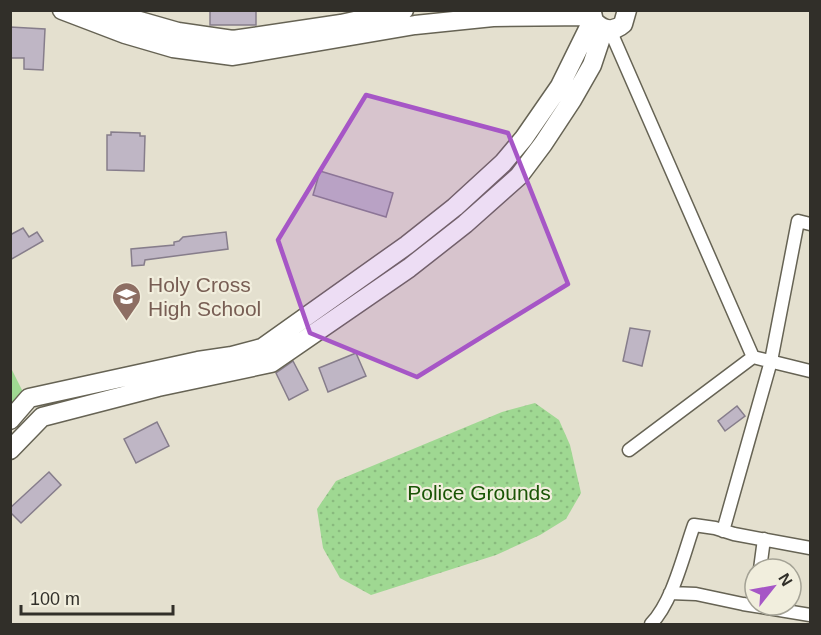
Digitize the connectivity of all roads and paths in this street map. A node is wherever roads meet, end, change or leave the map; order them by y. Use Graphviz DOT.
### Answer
graph roads {
  1 [pos="62,10"];
  2 [pos="101,10"];
  3 [pos="404,10"];
  4 [pos="630,14"];
  5 [pos="599,21"];
  6 [pos="810,224"];
  7 [pos="266,356"];
  8 [pos="753,357"];
  9 [pos="771,361"];
  10 [pos="810,371"];
  11 [pos="10,420"];
  12 [pos="10,450"];
  13 [pos="629,450"];
  14 [pos="723,531"];
  15 [pos="764,539"];
  16 [pos="810,548"];
  17 [pos="762,557"];
  18 [pos="670,593"];
  19 [pos="743,600"];
  20 [pos="651,624"];
  1 -- 5 [label="main road"];
  2 -- 3 [label="main road"];
  4 -- 5 [label="main road"];
  5 -- 7 [label="main road"];
  5 -- 8 [label="street"];
  6 -- 9 [label="street"];
  7 -- 11 [label="main road"];
  7 -- 12 [label="main road"];
  8 -- 9 [label="street"];
  8 -- 13 [label="street"];
  9 -- 10 [label="street"];
  9 -- 14 [label="street"];
  14 -- 15 [label="street"];
  14 -- 18 [label="street"];
  15 -- 16 [label="street"];
  15 -- 17 [label="street"];
  18 -- 19 [label="street"];
  18 -- 20 [label="street"];
}
